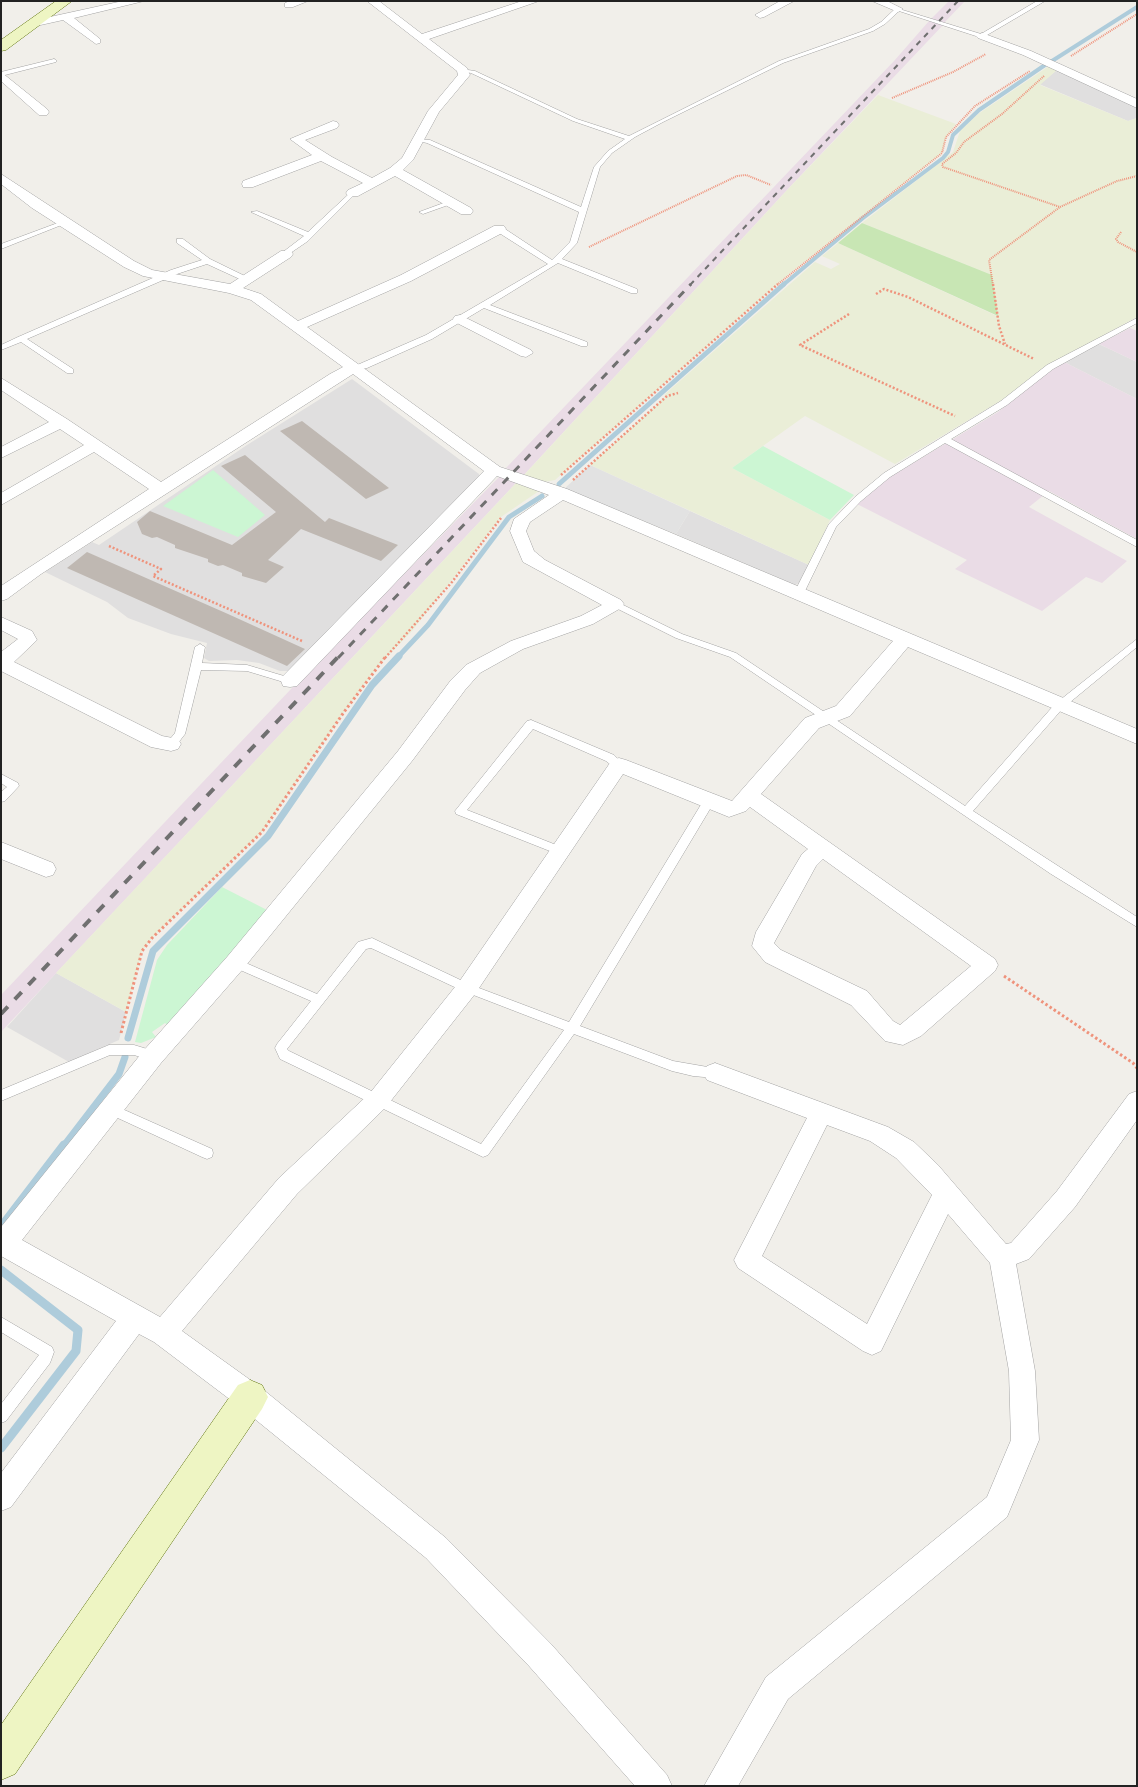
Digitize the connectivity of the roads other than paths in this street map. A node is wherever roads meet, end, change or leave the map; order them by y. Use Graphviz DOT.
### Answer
graph roads {
  1 [pos="65,1"];
  2 [pos="139,1"];
  3 [pos="303,1"];
  4 [pos="372,1"];
  5 [pos="534,1"];
  6 [pos="789,1"];
  7 [pos="877,1"];
  8 [pos="1042,1"];
  9 [pos="289,5"];
  10 [pos="898,9"];
  11 [pos="760,15"];
  12 [pos="66,17"];
  13 [pos="36,23"];
  14 [pos="982,36"];
  15 [pos="420,38"];
  16 [pos="96,41"];
  17 [pos="1,47"];
  18 [pos="54,61"];
  19 [pos="463,70"];
  20 [pos="1,75"];
  21 [pos="1137,104"];
  22 [pos="43,112"];
  23 [pos="332,126"];
  24 [pos="629,138"];
  25 [pos="420,140"];
  26 [pos="322,156"];
  27 [pos="395,171"];
  28 [pos="1,178"];
  29 [pos="372,182"];
  30 [pos="248,184"];
  31 [pos="353,194"];
  32 [pos="449,203"];
  33 [pos="582,210"];
  34 [pos="466,211"];
  35 [pos="255,212"];
  36 [pos="424,212"];
  37 [pos="66,222"];
  38 [pos="499,229"];
  39 [pos="308,235"];
  40 [pos="180,241"];
  41 [pos="1,247"];
  42 [pos="286,254"];
  43 [pos="207,261"];
  44 [pos="555,262"];
  45 [pos="163,278"];
  46 [pos="247,280"];
  47 [pos="232,289"];
  48 [pos="634,291"];
  49 [pos="484,306"];
  50 [pos="460,319"];
  51 [pos="1137,320"];
  52 [pos="296,327"];
  53 [pos="1,336"];
  54 [pos="21,339"];
  55 [pos="11,343"];
  56 [pos="584,344"];
  57 [pos="1,348"];
  58 [pos="526,353"];
  59 [pos="352,369"];
  60 [pos="70,371"];
  61 [pos="1,383"];
  62 [pos="61,422"];
  63 [pos="945,439"];
  64 [pos="95,445"];
  65 [pos="1,453"];
  66 [pos="494,470"];
  67 [pos="162,490"];
  68 [pos="553,491"];
  69 [pos="1,500"];
  70 [pos="1137,544"];
  71 [pos="34,570"];
  72 [pos="1,580"];
  73 [pos="799,593"];
  74 [pos="1,594"];
  75 [pos="614,604"];
  76 [pos="1,623"];
  77 [pos="905,639"];
  78 [pos="1137,642"];
  79 [pos="200,647"];
  80 [pos="198,666"];
  81 [pos="290,681"];
  82 [pos="1060,706"];
  83 [pos="827,719"];
  84 [pos="1137,738"];
  85 [pos="171,744"];
  86 [pos="619,765"];
  87 [pos="1,778"];
  88 [pos="750,796"];
  89 [pos="1,798"];
  90 [pos="708,801"];
  91 [pos="967,811"];
  92 [pos="822,848"];
  93 [pos="1,850"];
  94 [pos="560,851"];
  95 [pos="46,869"];
  96 [pos="1137,923"];
  97 [pos="235,963"];
  98 [pos="467,988"];
  99 [pos="317,999"];
  100 [pos="572,1028"];
  101 [pos="153,1056"];
  102 [pos="715,1073"];
  103 [pos="1,1096"];
  104 [pos="378,1100"];
  105 [pos="1137,1101"];
  106 [pos="111,1109"];
  107 [pos="822,1112"];
  108 [pos="207,1153"];
  109 [pos="946,1193"];
  110 [pos="2,1243"];
  111 [pos="1002,1258"];
  112 [pos="135,1317"];
  113 [pos="1,1324"];
  114 [pos="163,1333"];
  115 [pos="250,1397"];
  116 [pos="1,1416"];
  117 [pos="1,1497"];
  118 [pos="1,1760"];
  119 [pos="656,1786"];
  120 [pos="720,1786"];
  1 -- 13 [label="street"];
  2 -- 12 [label="street"];
  3 -- 9 [label="street"];
  4 -- 15 [label="street"];
  5 -- 15 [label="street"];
  6 -- 11 [label="street"];
  7 -- 10 [label="street"];
  8 -- 14 [label="lane"];
  10 -- 14 [label="lane"];
  10 -- 24 [label="lane"];
  12 -- 13 [label="street"];
  12 -- 16 [label="street"];
  13 -- 17 [label="street"];
  14 -- 21 [label="street"];
  15 -- 19 [label="street"];
  18 -- 20 [label="lane"];
  19 -- 24 [label="lane"];
  19 -- 25 [label="street"];
  20 -- 22 [label="street"];
  23 -- 26 [label="street"];
  24 -- 33 [label="lane"];
  25 -- 27 [label="street"];
  25 -- 33 [label="lane"];
  26 -- 29 [label="street"];
  26 -- 30 [label="street"];
  27 -- 29 [label="street"];
  27 -- 32 [label="street"];
  28 -- 37 [label="street"];
  29 -- 31 [label="street"];
  31 -- 39 [label="lane"];
  32 -- 34 [label="street"];
  32 -- 36 [label="lane"];
  33 -- 44 [label="lane"];
  35 -- 39 [label="lane"];
  37 -- 41 [label="lane"];
  37 -- 45 [label="street"];
  38 -- 44 [label="lane"];
  38 -- 52 [label="street"];
  39 -- 42 [label="lane"];
  40 -- 43 [label="lane"];
  42 -- 46 [label="street"];
  43 -- 45 [label="lane"];
  43 -- 46 [label="lane"];
  44 -- 48 [label="lane"];
  44 -- 49 [label="lane"];
  45 -- 47 [label="street"];
  45 -- 54 [label="lane"];
  46 -- 47 [label="street"];
  47 -- 52 [label="street"];
  49 -- 50 [label="lane"];
  49 -- 56 [label="lane"];
  50 -- 58 [label="street"];
  50 -- 59 [label="lane"];
  51 -- 63 [label="lane"];
  52 -- 59 [label="street"];
  53 -- 55 [label="lane"];
  54 -- 55 [label="lane"];
  54 -- 60 [label="lane"];
  55 -- 57 [label="lane"];
  59 -- 66 [label="street"];
  59 -- 67 [label="street"];
  61 -- 62 [label="street"];
  62 -- 64 [label="street"];
  62 -- 65 [label="street"];
  63 -- 70 [label="lane"];
  63 -- 73 [label="lane"];
  64 -- 67 [label="street"];
  64 -- 69 [label="street"];
  66 -- 68 [label="street"];
  66 -- 81 [label="street"];
  67 -- 71 [label="street"];
  68 -- 73 [label="street"];
  68 -- 75 [label="street"];
  71 -- 72 [label="street"];
  71 -- 74 [label="street"];
  73 -- 77 [label="street"];
  75 -- 83 [label="lane"];
  75 -- 97 [label="street"];
  76 -- 85 [label="street"];
  77 -- 82 [label="street"];
  77 -- 83 [label="street"];
  78 -- 82 [label="lane"];
  79 -- 80 [label="lane"];
  80 -- 81 [label="lane"];
  80 -- 85 [label="lane"];
  82 -- 84 [label="street"];
  82 -- 91 [label="lane"];
  83 -- 88 [label="street"];
  83 -- 91 [label="lane"];
  86 -- 90 [label="street"];
  86 -- 94 [label="street"];
  86 -- 94 [label="lane"];
  87 -- 89 [label="lane"];
  88 -- 90 [label="street"];
  88 -- 92 [label="street"];
  90 -- 100 [label="lane"];
  91 -- 96 [label="lane"];
  92 -- 92 [label="street"];
  93 -- 95 [label="street"];
  94 -- 98 [label="street"];
  97 -- 99 [label="lane"];
  97 -- 101 [label="street"];
  98 -- 99 [label="lane"];
  98 -- 100 [label="lane"];
  98 -- 104 [label="street"];
  99 -- 104 [label="lane"];
  100 -- 102 [label="lane"];
  100 -- 104 [label="lane"];
  101 -- 103 [label="lane"];
  101 -- 106 [label="street"];
  102 -- 107 [label="street"];
  104 -- 114 [label="street"];
  105 -- 111 [label="street"];
  106 -- 108 [label="lane"];
  106 -- 110 [label="street"];
  107 -- 109 [label="street"];
  107 -- 109 [label="street"];
  109 -- 111 [label="street"];
  110 -- 112 [label="street"];
  111 -- 120 [label="street"];
  112 -- 114 [label="street"];
  112 -- 117 [label="street"];
  113 -- 116 [label="lane"];
  114 -- 115 [label="street"];
  115 -- 118 [label="street"];
  115 -- 119 [label="street"];
}
